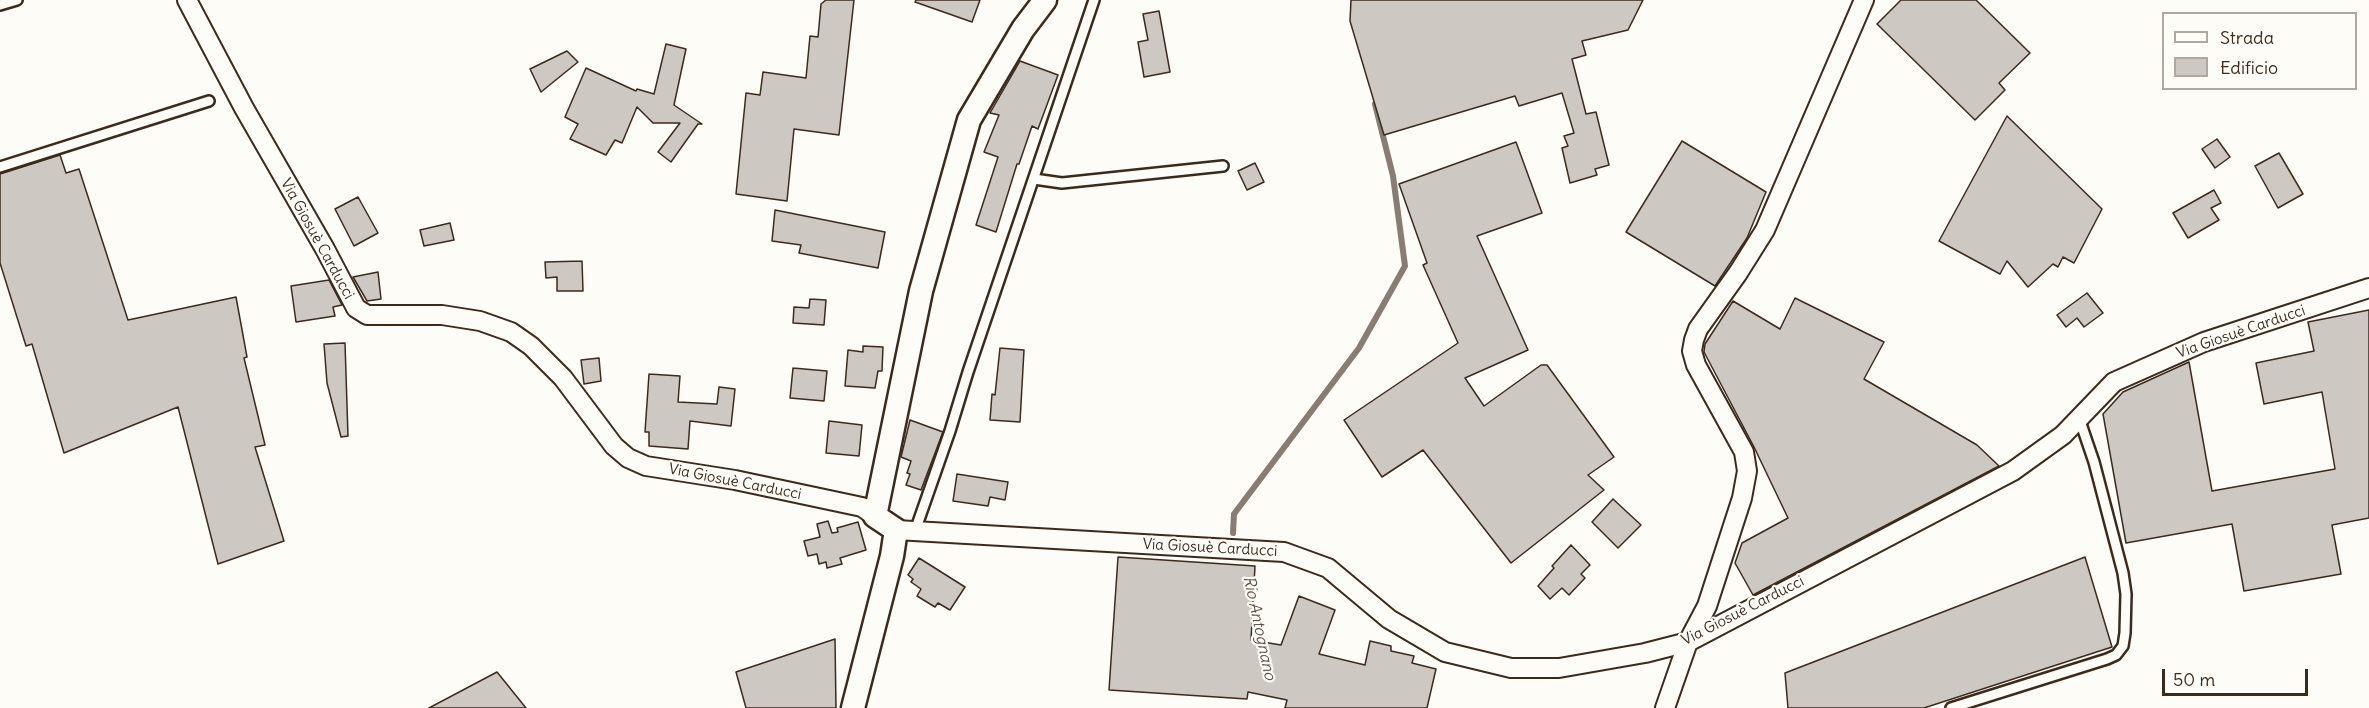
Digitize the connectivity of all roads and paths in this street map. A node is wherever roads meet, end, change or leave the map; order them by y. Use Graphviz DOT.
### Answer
graph roads {
  1 [pos="17,0"];
  2 [pos="188,0"];
  3 [pos="1045,0"];
  4 [pos="1095,0"];
  5 [pos="1864,0"];
  6 [pos="0,5"];
  7 [pos="209,101"];
  8 [pos="1223,166"];
  9 [pos="0,167"];
  10 [pos="1034,179"];
  11 [pos="2369,288"];
  12 [pos="2079,418"];
  13 [pos="875,516"];
  14 [pos="905,530"];
  15 [pos="1688,642"];
  16 [pos="853,708"];
  17 [pos="1665,708"];
  18 [pos="1951,708"];
  1 -- 6 [label="lane"];
  2 -- 13 [label="street, Via Giosuè Carducci"];
  3 -- 13 [label="street"];
  4 -- 10 [label="lane"];
  5 -- 15 [label="street"];
  7 -- 9 [label="lane"];
  8 -- 10 [label="lane"];
  10 -- 14 [label="lane"];
  11 -- 12 [label="street, Via Giosuè Carducci"];
  12 -- 15 [label="street, Via Giosuè Carducci"];
  12 -- 18 [label="lane"];
  13 -- 14 [label="street"];
  14 -- 15 [label="street, Via Giosuè Carducci"];
  14 -- 16 [label="street"];
  15 -- 17 [label="street"];
}
